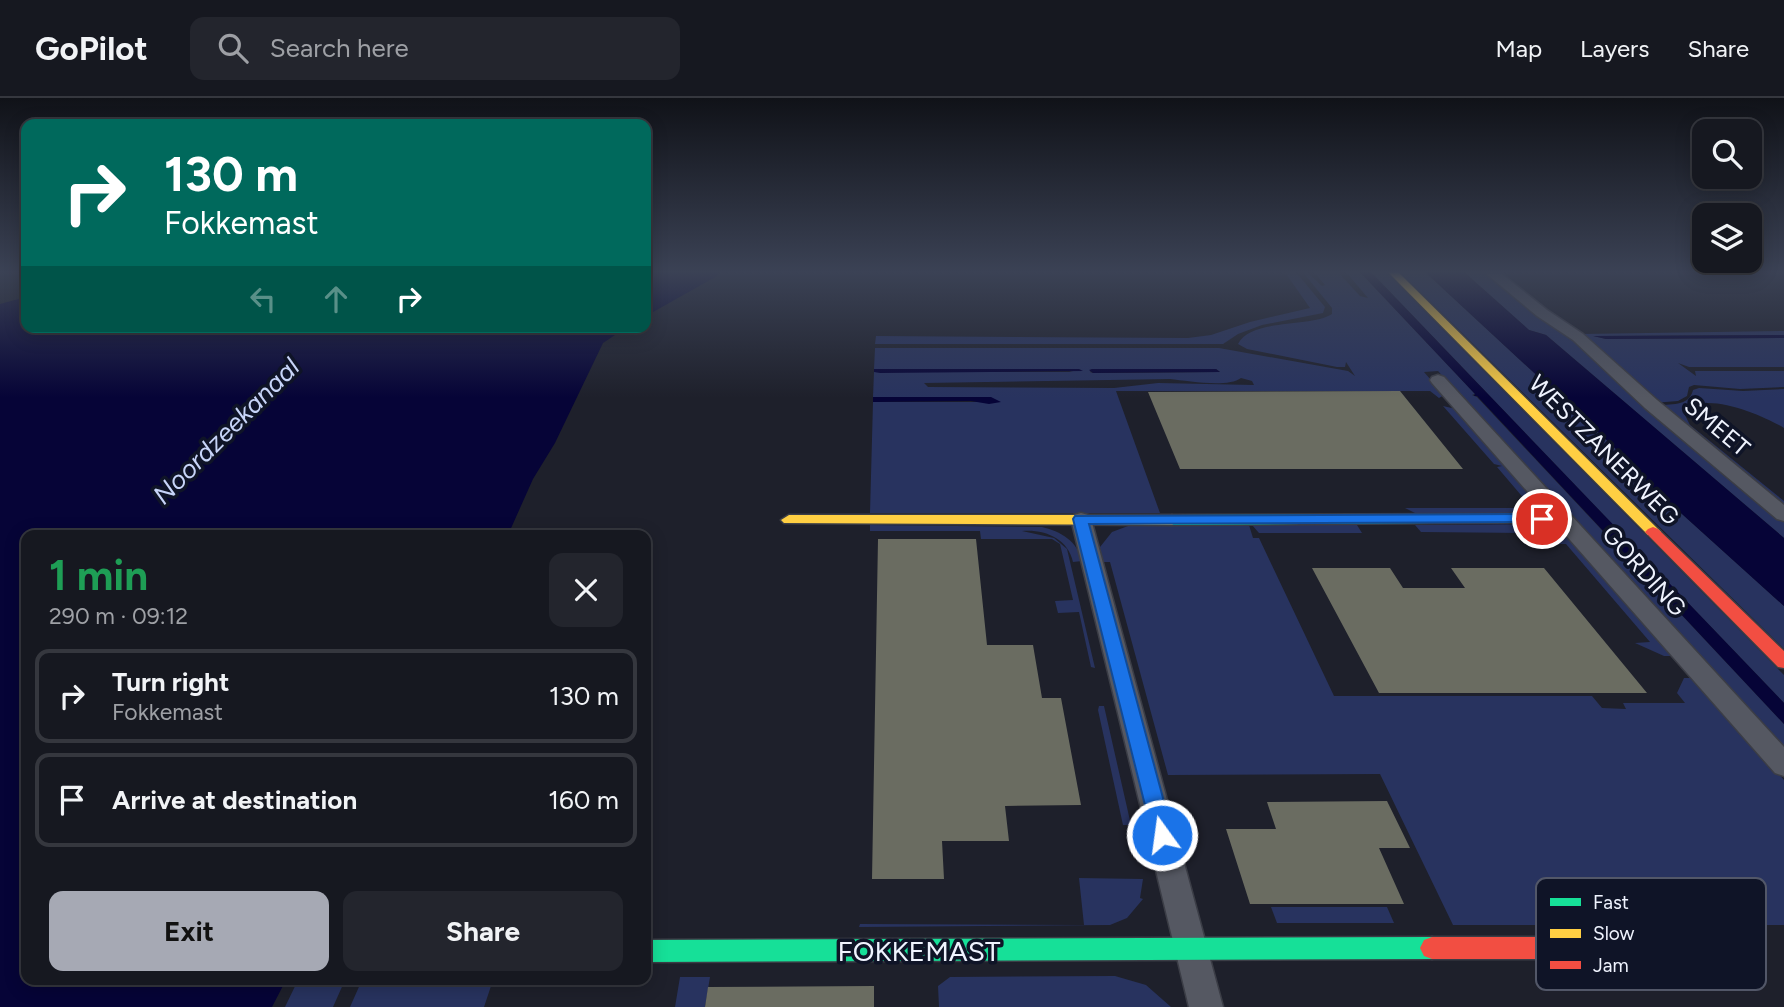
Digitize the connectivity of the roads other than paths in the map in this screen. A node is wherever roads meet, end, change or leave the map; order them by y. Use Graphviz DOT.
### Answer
graph roads {
  1 [pos="1435,313"];
  2 [pos="1543,313"];
  3 [pos="1438,380"];
  4 [pos="1784,515"];
  5 [pos="1081,519"];
  6 [pos="1562,519"];
  7 [pos="789,520"];
  8 [pos="1784,662"];
  9 [pos="1784,765"];
  10 [pos="1536,948"];
  11 [pos="1192,950"];
  12 [pos="651,951"];
  13 [pos="1206,1007"];
  1 -- 8 [label="street, WESTZANERWEG"];
  2 -- 4 [label="street, SMEET"];
  3 -- 6 [label="street, GORDING"];
  5 -- 6 [label="street"];
  5 -- 7 [label="street"];
  5 -- 11 [label="street"];
  6 -- 9 [label="street, GORDING"];
  10 -- 11 [label="street, FOKKEMAST"];
  11 -- 12 [label="street, FOKKEMAST"];
  11 -- 13 [label="street"];
}
